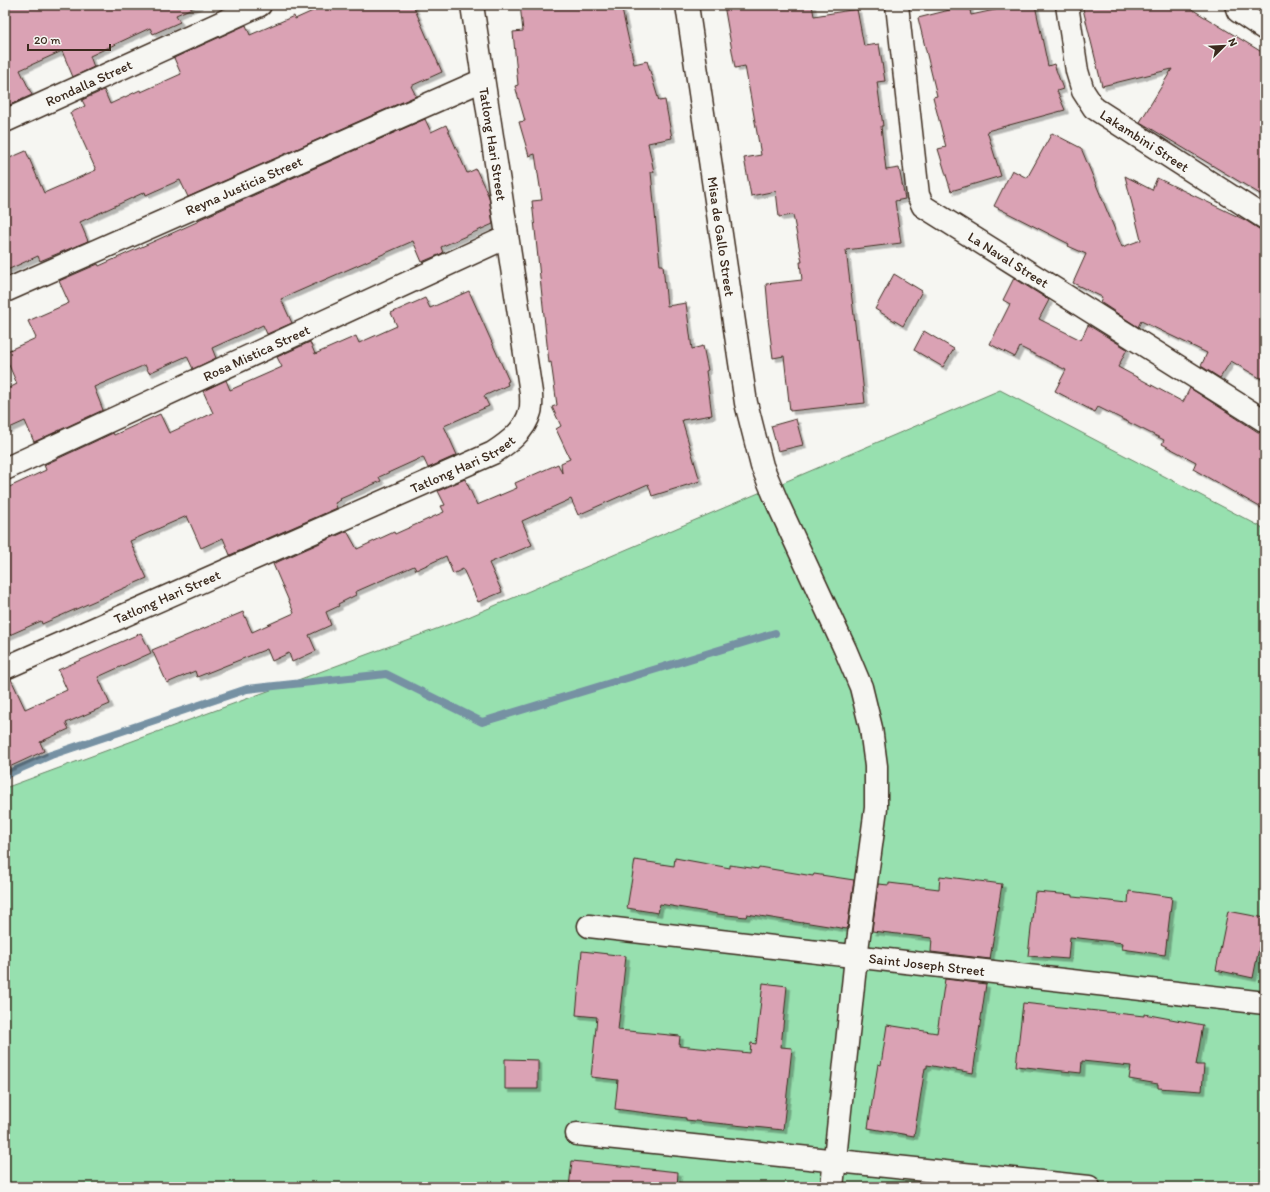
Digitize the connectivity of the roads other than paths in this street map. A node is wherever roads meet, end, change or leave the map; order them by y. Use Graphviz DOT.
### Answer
graph roads {
  1 [pos="260,5"];
  2 [pos="472,5"];
  3 [pos="687,5"];
  4 [pos="897,5"];
  5 [pos="1067,5"];
  6 [pos="1236,5"];
  7 [pos="1265,29"];
  8 [pos="483,80"];
  9 [pos="5,121"];
  10 [pos="1265,218"];
  11 [pos="507,237"];
  12 [pos="5,291"];
  13 [pos="1265,421"];
  14 [pos="5,469"];
  15 [pos="5,668"];
  16 [pos="589,926"];
  17 [pos="856,957"];
  18 [pos="1265,1003"];
  19 [pos="577,1134"];
  20 [pos="834,1161"];
  21 [pos="832,1187"];
  22 [pos="1089,1187"];
  1 -- 9 [label="street, Rondalla Street"];
  2 -- 8 [label="street, Tatlong Hari Street"];
  3 -- 17 [label="street, Misa de Gallo Street"];
  4 -- 13 [label="street, La Naval Street"];
  5 -- 10 [label="street, Lakambini Street"];
  6 -- 7 [label="street"];
  8 -- 11 [label="street, Tatlong Hari Street"];
  8 -- 12 [label="street, Reyna Justicia Street"];
  11 -- 14 [label="street, Rosa Mistica Street"];
  11 -- 15 [label="street, Tatlong Hari Street"];
  16 -- 17 [label="street, Saint Joseph Street"];
  17 -- 18 [label="street, Saint Joseph Street"];
  17 -- 20 [label="street, Misa de Gallo Street"];
  19 -- 20 [label="street"];
  20 -- 21 [label="street, Misa de Gallo Street"];
  20 -- 22 [label="street"];
}
